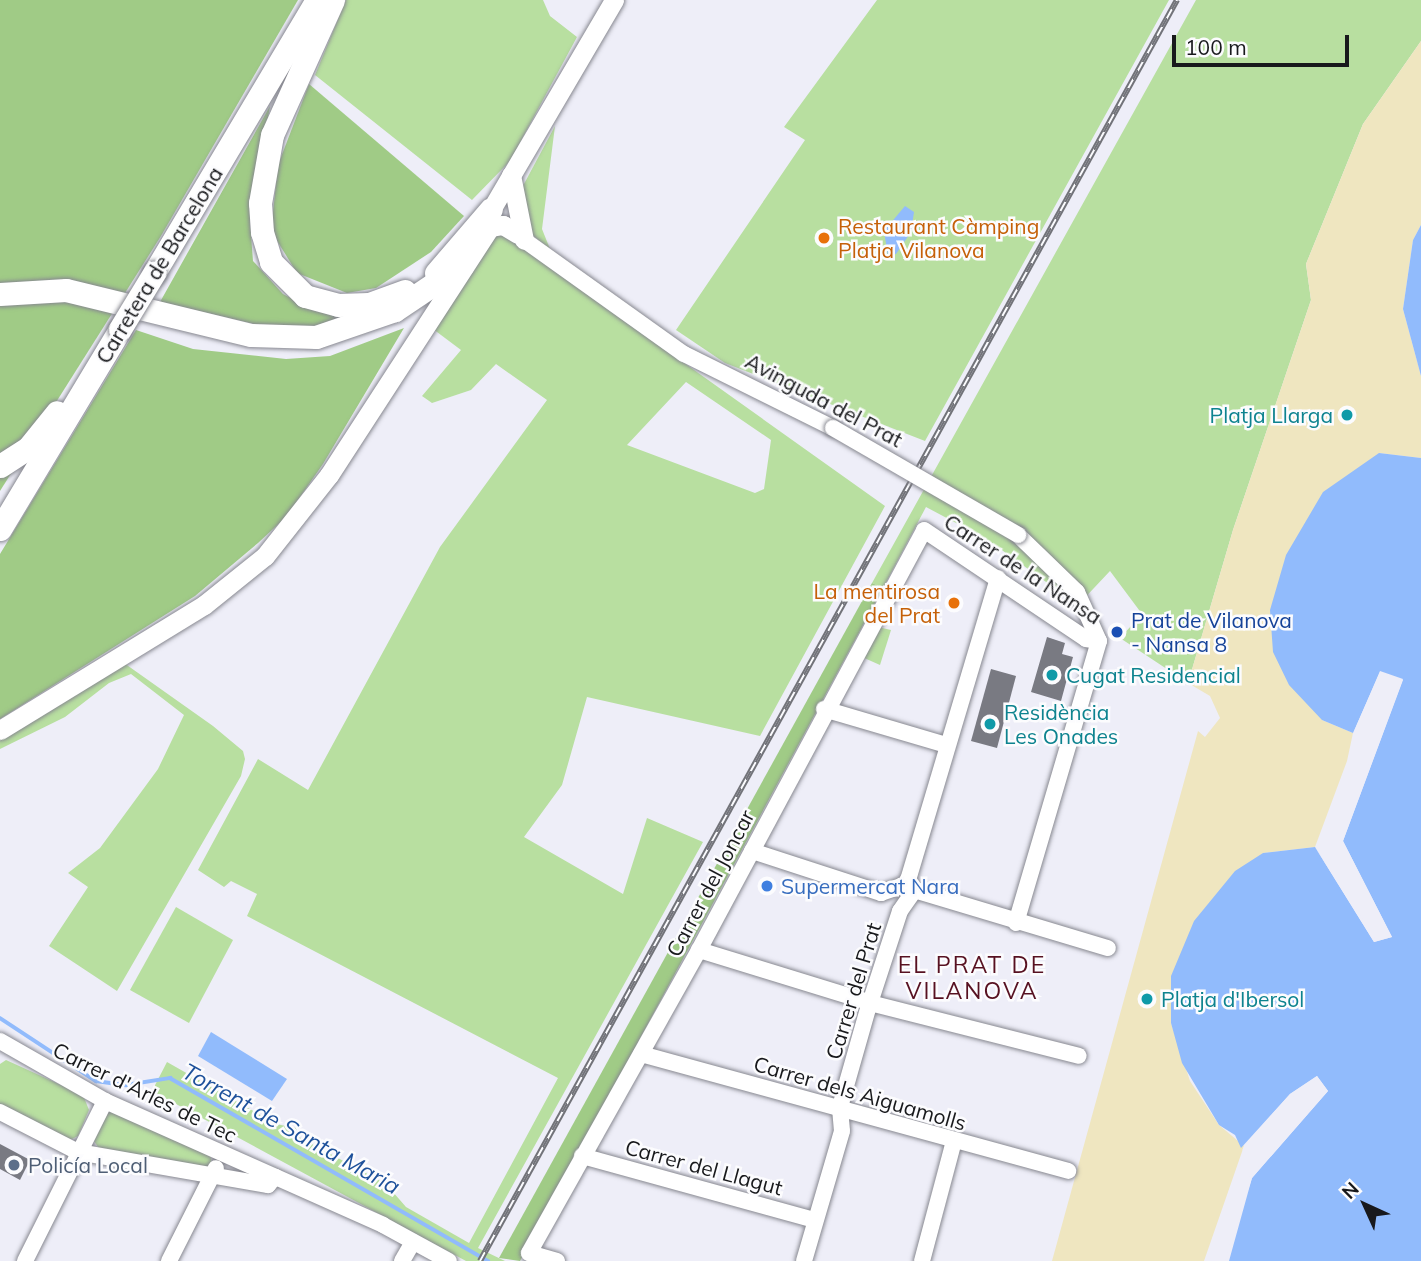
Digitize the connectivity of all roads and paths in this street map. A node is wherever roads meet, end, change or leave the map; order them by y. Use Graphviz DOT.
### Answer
graph roads {
  1 [pos="317,0"];
  2 [pos="333,0"];
  3 [pos="614,0"];
  4 [pos="511,175"];
  5 [pos="493,205"];
  6 [pos="514,214"];
  7 [pos="521,237"];
  8 [pos="457,263"];
  9 [pos="0,294"];
  10 [pos="97,368"];
  11 [pos="0,466"];
  12 [pos="0,529"];
  13 [pos="924,530"];
  14 [pos="998,578"];
  15 [pos="1089,612"];
  16 [pos="1069,626"];
  17 [pos="1099,642"];
  18 [pos="824,709"];
  19 [pos="0,730"];
  20 [pos="946,745"];
  21 [pos="752,851"];
  22 [pos="914,891"];
  23 [pos="1016,923"];
  24 [pos="1108,948"];
  25 [pos="699,950"];
  26 [pos="872,1003"];
  27 [pos="1,1045"];
  28 [pos="641,1054"];
  29 [pos="1079,1056"];
  30 [pos="105,1101"];
  31 [pos="840,1107"];
  32 [pos="0,1112"];
  33 [pos="954,1141"];
  34 [pos="78,1152"];
  35 [pos="223,1153"];
  36 [pos="582,1156"];
  37 [pos="1068,1171"];
  38 [pos="212,1175"];
  39 [pos="275,1177"];
  40 [pos="815,1220"];
  41 [pos="413,1242"];
  42 [pos="28,1260"];
  43 [pos="169,1261"];
  44 [pos="402,1261"];
  45 [pos="449,1261"];
  46 [pos="557,1261"];
  47 [pos="804,1261"];
  48 [pos="922,1261"];
  1 -- 10 [label="highway, Carretera de Barcelona, bridge"];
  2 -- 8 [label="highway"];
  3 -- 4 [label="main road"];
  4 -- 5 [label="main road"];
  4 -- 6 [label="main road"];
  5 -- 6 [label="main road"];
  5 -- 7 [label="main road"];
  5 -- 8 [label="highway"];
  5 -- 8 [label="main road"];
  6 -- 7 [label="main road"];
  7 -- 8 [label="main road"];
  7 -- 15 [label="street, Avinguda del Prat, bridge"];
  8 -- 9 [label="highway"];
  8 -- 19 [label="main road"];
  10 -- 11 [label="highway"];
  10 -- 12 [label="highway, Carretera de Barcelona"];
  13 -- 14 [label="street, Carrer de la Nansa"];
  13 -- 18 [label="street, Carrer del Joncar"];
  14 -- 16 [label="street, Carrer de la Nansa"];
  14 -- 20 [label="street, Carrer del Prat"];
  15 -- 16 [label="street"];
  15 -- 17 [label="street, Avinguda del Prat"];
  16 -- 17 [label="street, Carrer de la Nansa"];
  17 -- 23 [label="street"];
  18 -- 20 [label="street"];
  18 -- 21 [label="street, Carrer del Joncar"];
  20 -- 22 [label="street, Carrer del Prat"];
  21 -- 22 [label="street"];
  21 -- 25 [label="street, Carrer del Joncar"];
  22 -- 23 [label="street"];
  22 -- 26 [label="street, Carrer del Prat"];
  23 -- 24 [label="street"];
  25 -- 26 [label="street"];
  25 -- 28 [label="street, Carrer del Joncar"];
  26 -- 29 [label="street"];
  26 -- 31 [label="street, Carrer del Prat"];
  27 -- 30 [label="street, Carrer d'Arles de Tec"];
  28 -- 31 [label="street, Carrer dels Aiguamolls"];
  28 -- 36 [label="street, Carrer del Joncar"];
  30 -- 34 [label="street"];
  30 -- 35 [label="street, Carrer d'Arles de Tec"];
  31 -- 33 [label="street, Carrer dels Aiguamolls"];
  31 -- 40 [label="street, Carrer del Prat"];
  32 -- 34 [label="street, Carrer d'Arles de Tec"];
  33 -- 37 [label="street, Carrer dels Aiguamolls"];
  33 -- 48 [label="street"];
  34 -- 38 [label="street, Carrer d'Arles de Tec"];
  34 -- 42 [label="street"];
  35 -- 38 [label="street"];
  35 -- 39 [label="street, Carrer d'Arles de Tec"];
  36 -- 40 [label="street, Carrer del Llagut"];
  36 -- 46 [label="street, Carrer del Joncar"];
  38 -- 39 [label="street, Carrer d'Arles de Tec"];
  38 -- 43 [label="street"];
  39 -- 41 [label="street, Carrer d'Arles de Tec"];
  40 -- 47 [label="street, Carrer del Prat"];
  41 -- 44 [label="street"];
  41 -- 45 [label="street, Carrer d'Arles de Tec"];
}
